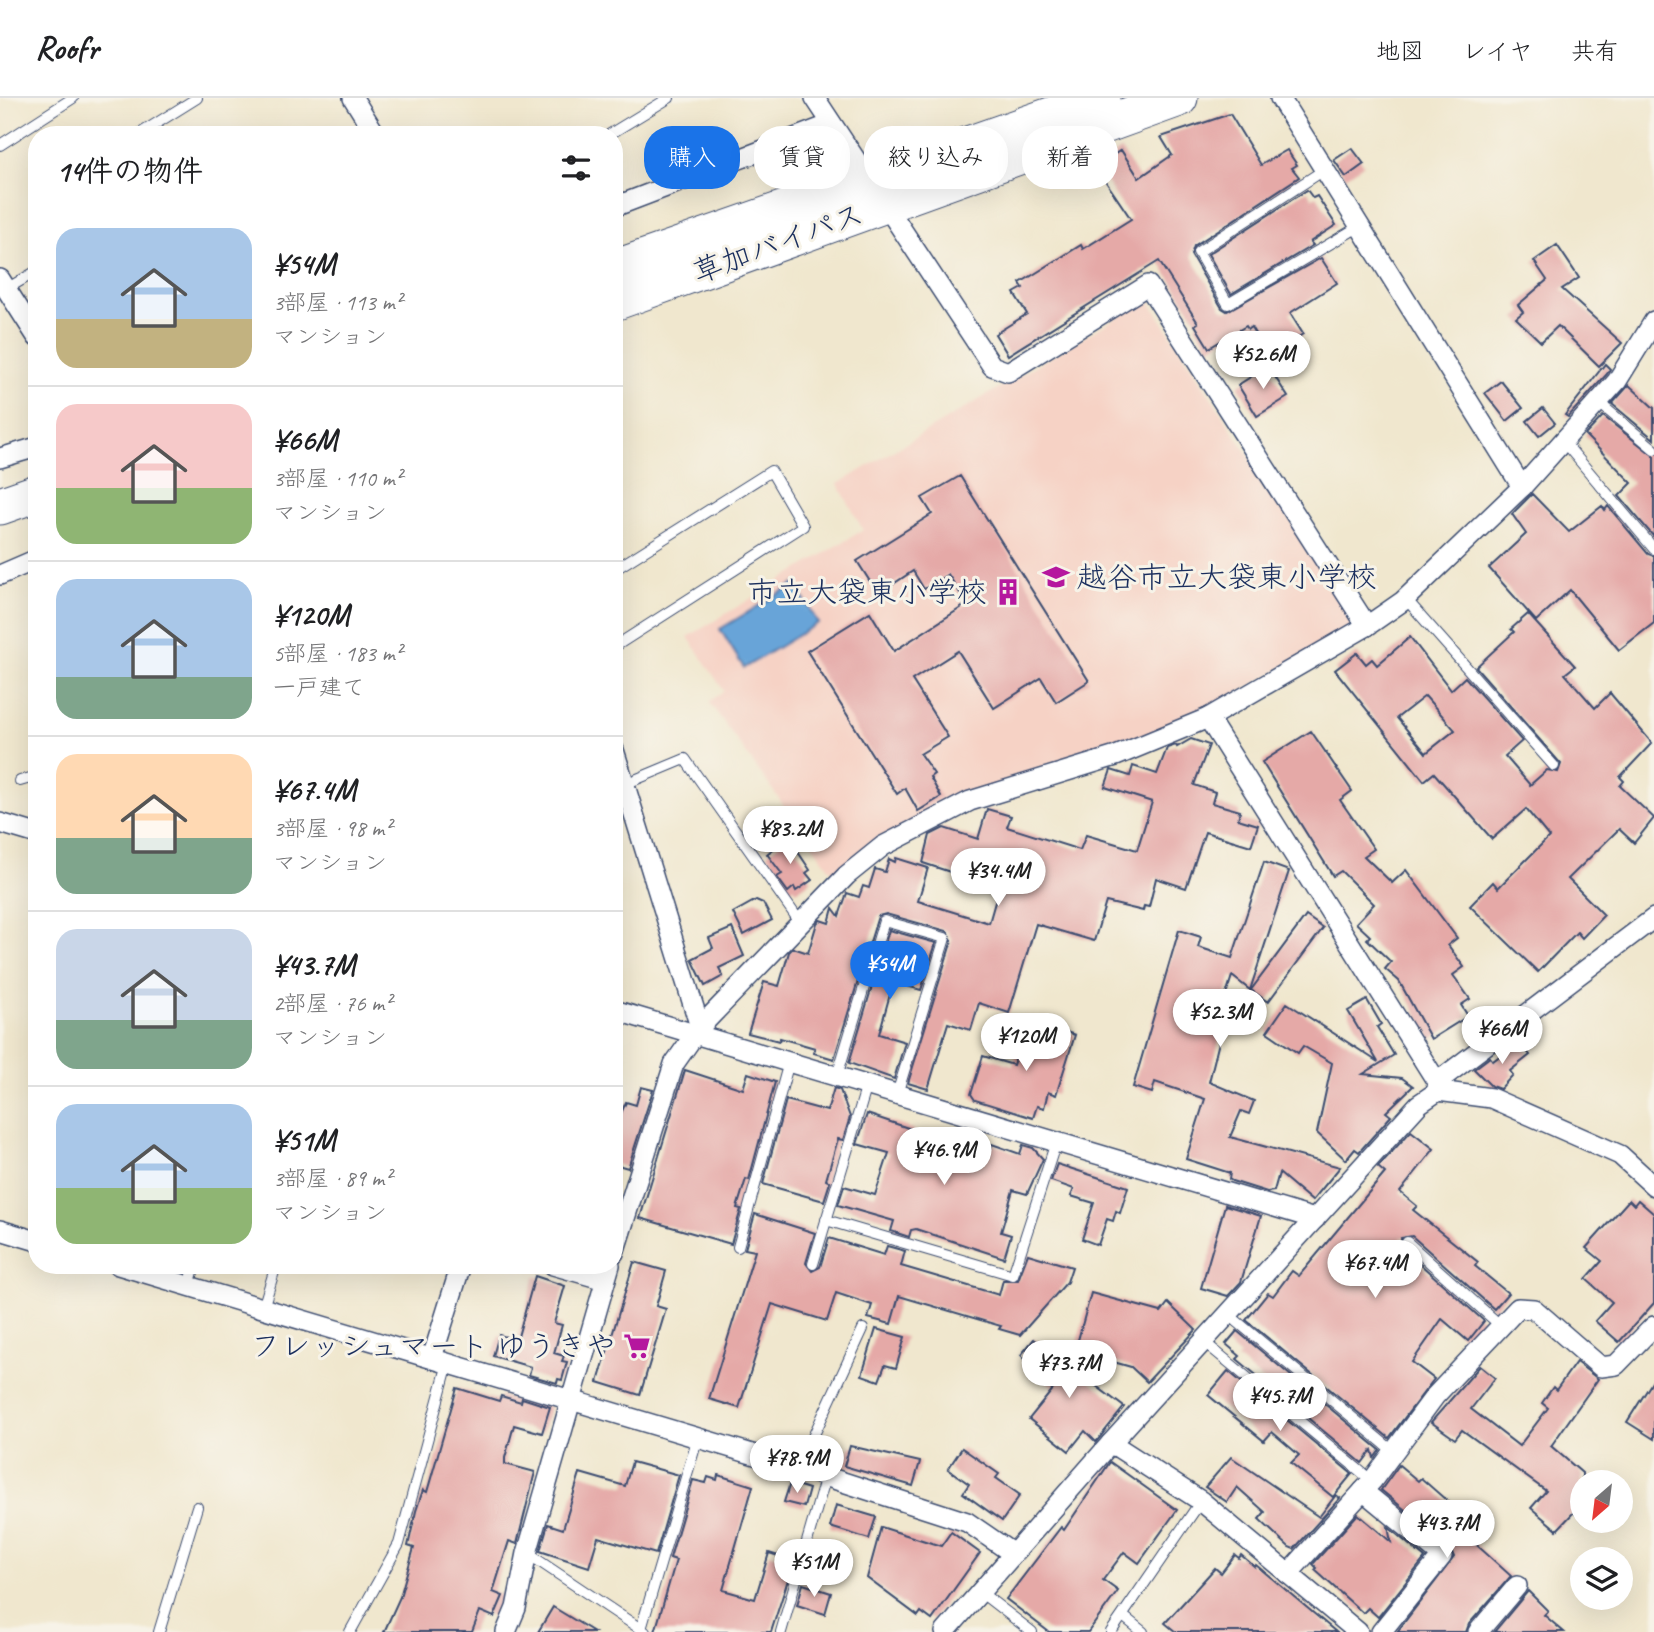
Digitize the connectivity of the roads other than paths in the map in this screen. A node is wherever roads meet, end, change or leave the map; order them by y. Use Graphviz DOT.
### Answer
graph roads {
  1 [pos="73,98"];
  2 [pos="197,98"];
  3 [pos="354,98"];
  4 [pos="669,98"];
  5 [pos="815,98"];
  6 [pos="1102,98"];
  7 [pos="1179,98"];
  8 [pos="1280,98"];
  9 [pos="831,124"];
  10 [pos="30,126"];
  11 [pos="152,126"];
  12 [pos="371,126"];
  13 [pos="623,126"];
  14 [pos="28,127"];
  15 [pos="0,145"];
  16 [pos="1325,170"];
  17 [pos="877,193"];
  18 [pos="623,204"];
  19 [pos="1360,226"];
  20 [pos="623,266"];
  21 [pos="28,275"];
  22 [pos="2,287"];
  23 [pos="623,298"];
  24 [pos="1654,321"];
  25 [pos="28,324"];
  26 [pos="1598,402"];
  27 [pos="1563,441"];
  28 [pos="1654,449"];
  29 [pos="28,450"];
  30 [pos="0,458"];
  31 [pos="1522,487"];
  32 [pos="28,495"];
  33 [pos="0,506"];
  34 [pos="28,522"];
  35 [pos="0,532"];
  36 [pos="1654,549"];
  37 [pos="28,563"];
  38 [pos="623,564"];
  39 [pos="0,575"];
  40 [pos="1406,599"];
  41 [pos="1367,626"];
  42 [pos="623,641"];
  43 [pos="1208,719"];
  44 [pos="1554,766"];
  45 [pos="28,778"];
  46 [pos="623,778"];
  47 [pos="20,781"];
  48 [pos="625,784"];
  49 [pos="0,823"];
  50 [pos="28,831"];
  51 [pos="1654,918"];
  52 [pos="800,922"];
  53 [pos="623,1012"];
  54 [pos="697,1031"];
  55 [pos="789,1062"];
  56 [pos="837,1076"];
  57 [pos="867,1085"];
  58 [pos="1438,1087"];
  59 [pos="897,1094"];
  60 [pos="1056,1142"];
  61 [pos="1654,1186"];
  62 [pos="1315,1219"];
  63 [pos="827,1220"];
  64 [pos="623,1225"];
  65 [pos="0,1230"];
  66 [pos="28,1238"];
  67 [pos="1407,1242"];
  68 [pos="737,1247"];
  69 [pos="813,1264"];
  70 [pos="148,1274"];
  71 [pos="192,1274"];
  72 [pos="273,1274"];
  73 [pos="459,1274"];
  74 [pos="608,1274"];
  75 [pos="189,1286"];
  76 [pos="263,1308"];
  77 [pos="1228,1314"];
  78 [pos="1501,1326"];
  79 [pos="1654,1326"];
  80 [pos="863,1329"];
  81 [pos="1203,1341"];
  82 [pos="440,1361"];
  83 [pos="570,1399"];
  84 [pos="698,1437"];
  85 [pos="1111,1443"];
  86 [pos="1394,1451"];
  87 [pos="799,1468"];
  88 [pos="826,1476"];
  89 [pos="1368,1486"];
  90 [pos="1201,1501"];
  91 [pos="197,1507"];
  92 [pos="527,1553"];
  93 [pos="1012,1553"];
  94 [pos="1288,1574"];
  95 [pos="1517,1586"];
  96 [pos="979,1591"];
  97 [pos="1123,1616"];
  98 [pos="643,1631"];
  99 [pos="159,1632"];
  100 [pos="350,1632"];
  101 [pos="506,1632"];
  102 [pos="781,1632"];
  103 [pos="944,1632"];
  104 [pos="1032,1632"];
  105 [pos="1111,1632"];
  106 [pos="1143,1632"];
  107 [pos="1358,1632"];
  108 [pos="1381,1632"];
  109 [pos="1478,1632"];
  1 -- 10 [label="lane"];
  2 -- 11 [label="lane"];
  3 -- 12 [label="street"];
  4 -- 13 [label="lane"];
  5 -- 9 [label="street"];
  6 -- 17 [label="highway, 草加バイパス"];
  7 -- 17 [label="highway, 草加バイパス"];
  8 -- 16 [label="street"];
  9 -- 17 [label="street"];
  9 -- 18 [label="street"];
  14 -- 15 [label="lane"];
  16 -- 19 [label="street"];
  16 -- 19 [label="lane"];
  17 -- 20 [label="highway, 草加バイパス"];
  17 -- 23 [label="highway, 草加バイパス"];
  17 -- 41 [label="street"];
  19 -- 31 [label="street"];
  21 -- 22 [label="lane"];
  22 -- 25 [label="street"];
  24 -- 26 [label="street"];
  26 -- 27 [label="street"];
  26 -- 28 [label="lane"];
  27 -- 31 [label="street"];
  27 -- 36 [label="lane"];
  29 -- 30 [label="street"];
  31 -- 40 [label="street"];
  32 -- 33 [label="highway"];
  34 -- 35 [label="highway"];
  37 -- 39 [label="street"];
  38 -- 42 [label="lane"];
  40 -- 41 [label="street"];
  40 -- 44 [label="lane"];
  41 -- 43 [label="street"];
  43 -- 52 [label="street"];
  43 -- 58 [label="street"];
  45 -- 47 [label="lane"];
  46 -- 48 [label="street"];
  48 -- 52 [label="lane"];
  48 -- 54 [label="street"];
  49 -- 50 [label="street"];
  51 -- 58 [label="street"];
  52 -- 54 [label="street"];
  53 -- 54 [label="street"];
  54 -- 55 [label="street"];
  54 -- 64 [label="street"];
  55 -- 56 [label="street"];
  55 -- 68 [label="lane"];
  56 -- 57 [label="street"];
  56 -- 59 [label="lane"];
  57 -- 59 [label="street"];
  57 -- 63 [label="lane"];
  58 -- 61 [label="street"];
  58 -- 62 [label="street"];
  59 -- 60 [label="street"];
  60 -- 62 [label="street"];
  60 -- 63 [label="lane"];
  62 -- 77 [label="street"];
  63 -- 69 [label="lane"];
  65 -- 66 [label="street"];
  67 -- 78 [label="lane"];
  70 -- 75 [label="street"];
  71 -- 75 [label="lane"];
  72 -- 76 [label="lane"];
  73 -- 82 [label="street"];
  74 -- 83 [label="street"];
  75 -- 76 [label="street"];
  76 -- 82 [label="street"];
  77 -- 81 [label="street"];
  77 -- 86 [label="lane"];
  78 -- 79 [label="street"];
  78 -- 86 [label="street"];
  80 -- 87 [label="lane"];
  81 -- 85 [label="street"];
  81 -- 89 [label="lane"];
  82 -- 83 [label="street"];
  82 -- 100 [label="lane"];
  83 -- 84 [label="street"];
  83 -- 92 [label="street"];
  84 -- 87 [label="street"];
  84 -- 98 [label="lane"];
  85 -- 90 [label="street"];
  85 -- 93 [label="street"];
  86 -- 89 [label="street"];
  87 -- 88 [label="street"];
  88 -- 93 [label="street"];
  88 -- 102 [label="lane"];
  89 -- 94 [label="street"];
  89 -- 108 [label="street"];
  90 -- 94 [label="street"];
  90 -- 97 [label="lane"];
  91 -- 99 [label="lane"];
  92 -- 98 [label="lane"];
  92 -- 101 [label="street"];
  93 -- 96 [label="street"];
  94 -- 107 [label="street"];
  95 -- 109 [label="street"];
  96 -- 103 [label="street"];
  96 -- 104 [label="lane"];
  97 -- 105 [label="lane"];
  97 -- 106 [label="lane"];
}
